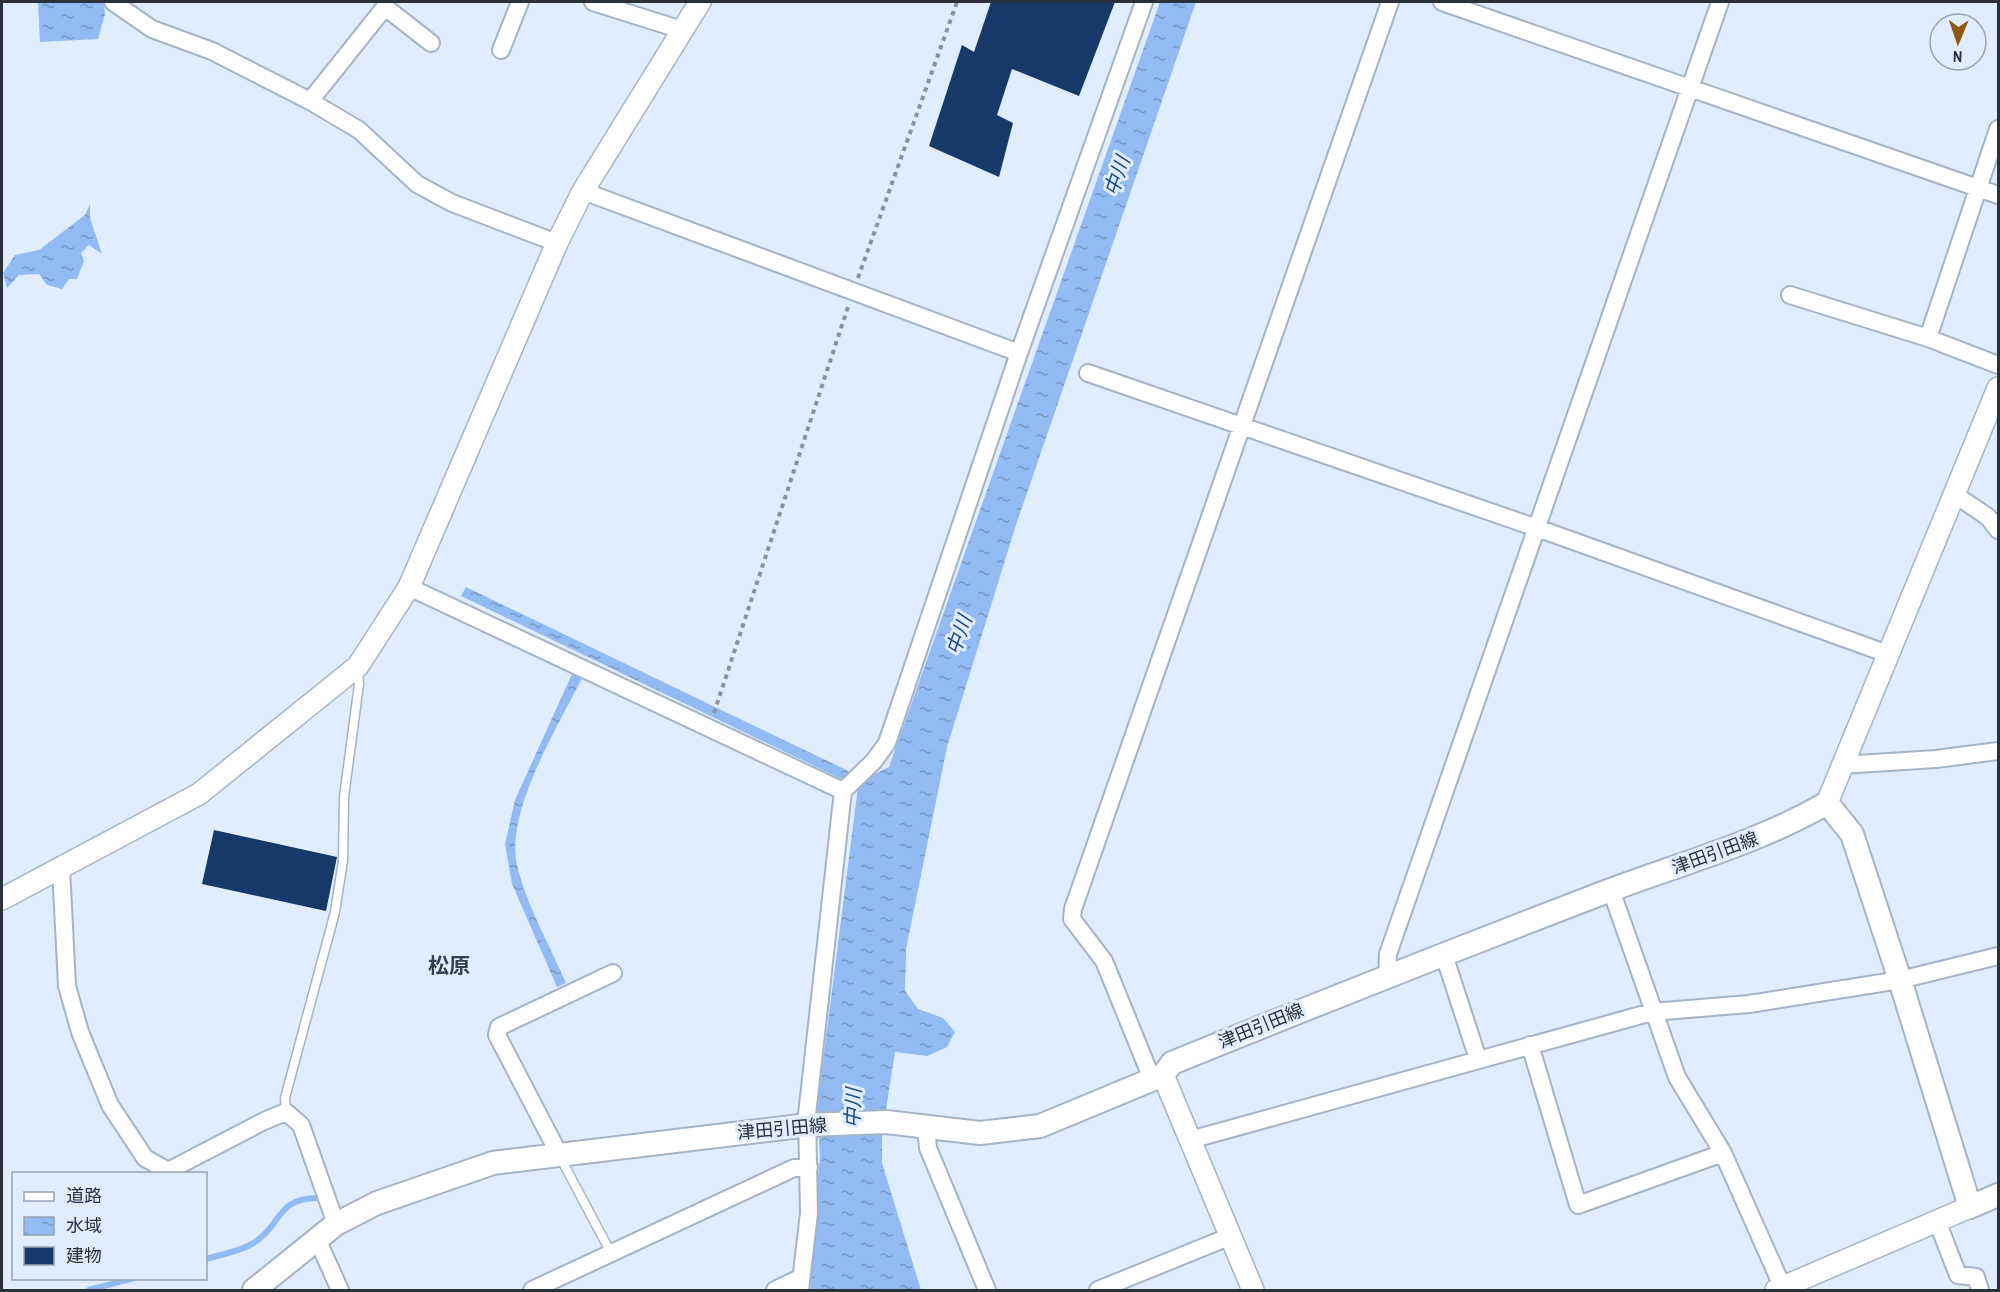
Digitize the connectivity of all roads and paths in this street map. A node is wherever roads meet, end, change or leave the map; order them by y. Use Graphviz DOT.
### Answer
graph roads {
  1 [pos="113,2"];
  2 [pos="520,2"];
  3 [pos="593,2"];
  4 [pos="699,2"];
  5 [pos="957,2"];
  6 [pos="1144,2"];
  7 [pos="1390,2"];
  8 [pos="1442,2"];
  9 [pos="1720,2"];
  10 [pos="682,30"];
  11 [pos="431,43"];
  12 [pos="501,50"];
  13 [pos="1691,87"];
  14 [pos="310,101"];
  15 [pos="1998,129"];
  16 [pos="1978,188"];
  17 [pos="583,191"];
  18 [pos="1998,195"];
  19 [pos="557,243"];
  20 [pos="853,291"];
  21 [pos="1790,295"];
  22 [pos="1928,338"];
  23 [pos="1019,353"];
  24 [pos="1998,365"];
  25 [pos="1088,373"];
  26 [pos="1995,401"];
  27 [pos="1243,426"];
  28 [pos="1954,494"];
  29 [pos="1537,528"];
  30 [pos="1998,530"];
  31 [pos="409,587"];
  32 [pos="1888,654"];
  33 [pos="358,666"];
  34 [pos="709,728"];
  35 [pos="1998,751"];
  36 [pos="1841,765"];
  37 [pos="843,791"];
  38 [pos="1827,803"];
  39 [pos="61,868"];
  40 [pos="1611,890"];
  41 [pos="2,899"];
  42 [pos="1444,955"];
  43 [pos="1998,956"];
  44 [pos="613,973"];
  45 [pos="1387,976"];
  46 [pos="1900,980"];
  47 [pos="1652,1012"];
  48 [pos="1530,1045"];
  49 [pos="1478,1059"];
  50 [pos="1158,1077"];
  51 [pos="286,1112"];
  52 [pos="812,1125"];
  53 [pos="926,1126"];
  54 [pos="1190,1140"];
  55 [pos="1723,1153"];
  56 [pos="558,1154"];
  57 [pos="809,1167"];
  58 [pos="1998,1196"];
  59 [pos="1970,1207"];
  60 [pos="1937,1221"];
  61 [pos="336,1224"];
  62 [pos="1231,1236"];
  63 [pos="317,1239"];
  64 [pos="611,1252"];
  65 [pos="800,1284"];
  66 [pos="1780,1289"];
  67 [pos="254,1290"];
  68 [pos="340,1290"];
  69 [pos="532,1290"];
  70 [pos="775,1290"];
  71 [pos="987,1290"];
  72 [pos="1098,1290"];
  73 [pos="1253,1290"];
  74 [pos="1980,1290"];
  1 -- 14 [label="street"];
  2 -- 12 [label="street"];
  3 -- 10 [label="street"];
  4 -- 10 [label="street"];
  5 -- 20 [label="path"];
  6 -- 23 [label="street"];
  7 -- 27 [label="street"];
  8 -- 13 [label="street"];
  9 -- 13 [label="street"];
  10 -- 17 [label="street"];
  11 -- 14 [label="street"];
  13 -- 16 [label="street"];
  13 -- 29 [label="street"];
  14 -- 19 [label="street"];
  15 -- 16 [label="street"];
  16 -- 18 [label="street"];
  16 -- 22 [label="street"];
  17 -- 19 [label="street"];
  17 -- 20 [label="street"];
  19 -- 31 [label="street"];
  20 -- 23 [label="street"];
  20 -- 34 [label="path"];
  21 -- 22 [label="street"];
  22 -- 24 [label="street"];
  23 -- 37 [label="street"];
  25 -- 27 [label="street"];
  26 -- 28 [label="street"];
  27 -- 29 [label="street"];
  27 -- 50 [label="street"];
  28 -- 30 [label="street"];
  28 -- 32 [label="street"];
  29 -- 32 [label="street"];
  29 -- 45 [label="street"];
  31 -- 33 [label="street"];
  31 -- 34 [label="street"];
  32 -- 36 [label="street"];
  33 -- 39 [label="street"];
  33 -- 51 [label="lane"];
  34 -- 37 [label="street"];
  35 -- 36 [label="street"];
  36 -- 38 [label="street"];
  37 -- 52 [label="street"];
  38 -- 40 [label="main road, 津田引田線"];
  38 -- 46 [label="main road"];
  39 -- 41 [label="street"];
  39 -- 51 [label="street"];
  40 -- 42 [label="main road, 津田引田線"];
  40 -- 47 [label="street"];
  42 -- 45 [label="main road, 津田引田線"];
  42 -- 49 [label="street"];
  43 -- 46 [label="street"];
  44 -- 56 [label="street"];
  45 -- 50 [label="main road, 津田引田線"];
  46 -- 47 [label="street"];
  46 -- 59 [label="main road"];
  47 -- 48 [label="street"];
  47 -- 55 [label="street"];
  48 -- 49 [label="street"];
  48 -- 55 [label="street"];
  49 -- 54 [label="street"];
  50 -- 53 [label="main road, 津田引田線"];
  50 -- 54 [label="street"];
  51 -- 61 [label="street"];
  52 -- 53 [label="main road, 津田引田線"];
  52 -- 56 [label="main road, 津田引田線"];
  52 -- 57 [label="street"];
  53 -- 71 [label="street"];
  54 -- 62 [label="street"];
  55 -- 66 [label="street"];
  56 -- 61 [label="main road, 津田引田線"];
  56 -- 64 [label="lane"];
  57 -- 64 [label="street"];
  57 -- 65 [label="street"];
  58 -- 59 [label="main road"];
  59 -- 60 [label="street"];
  60 -- 66 [label="street"];
  60 -- 74 [label="street"];
  61 -- 63 [label="main road, 津田引田線"];
  62 -- 72 [label="street"];
  62 -- 73 [label="street"];
  63 -- 67 [label="main road, 津田引田線"];
  63 -- 68 [label="street"];
  64 -- 69 [label="street"];
  65 -- 70 [label="street"];
}
